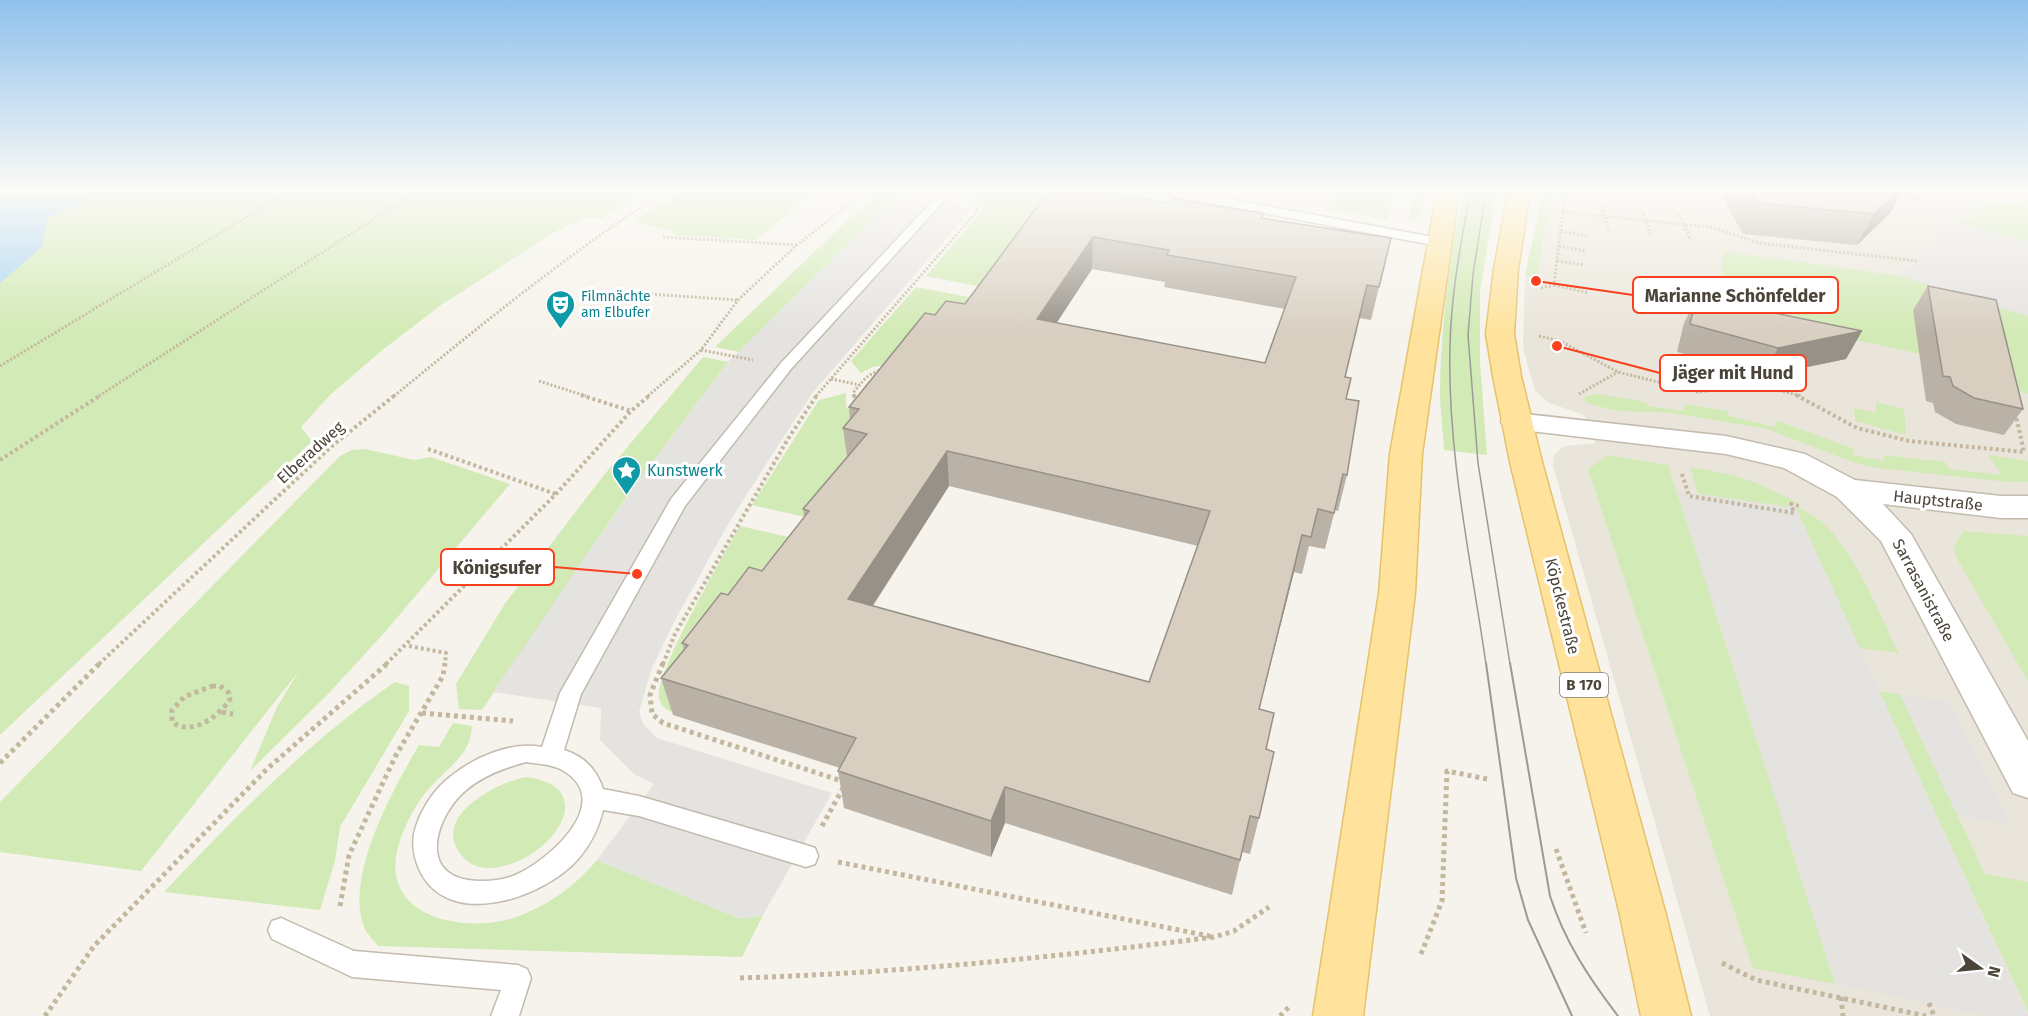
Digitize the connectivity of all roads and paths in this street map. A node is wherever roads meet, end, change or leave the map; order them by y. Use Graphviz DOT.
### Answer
graph roads {
  1 [pos="210,239"];
  2 [pos="342,239"];
  3 [pos="595,239"];
  4 [pos="703,239"];
  5 [pos="804,239"];
  6 [pos="903,239"];
  7 [pos="952,239"];
  8 [pos="1424,239"];
  9 [pos="1511,239"];
  10 [pos="1560,239"];
  11 [pos="1748,239"];
  12 [pos="1438,242"];
  13 [pos="797,245"];
  14 [pos="1559,246"];
  15 [pos="1586,251"];
  16 [pos="1557,261"];
  17 [pos="1917,261"];
  18 [pos="1584,266"];
  19 [pos="1554,285"];
  20 [pos="1534,289"];
  21 [pos="1589,292"];
  22 [pos="635,293"];
  23 [pos="738,300"];
  24 [pos="1534,335"];
  25 [pos="701,350"];
  26 [pos="734,356"];
  27 [pos="0,366"];
  28 [pos="1618,372"];
  29 [pos="831,379"];
  30 [pos="539,381"];
  31 [pos="860,385"];
  32 [pos="1577,394"];
  33 [pos="2013,406"];
  34 [pos="631,411"];
  35 [pos="1516,422"];
  36 [pos="1670,439"];
  37 [pos="428,449"];
  38 [pos="0,460"];
  39 [pos="1848,490"];
  40 [pos="556,494"];
  41 [pos="1801,506"];
  42 [pos="2028,507"];
  43 [pos="408,645"];
  44 [pos="221,712"];
  45 [pos="422,713"];
  46 [pos="233,714"];
  47 [pos="489,719"];
  48 [pos="552,754"];
  49 [pos="0,763"];
  50 [pos="1487,779"];
  51 [pos="2028,780"];
  52 [pos="595,798"];
  53 [pos="1556,849"];
  54 [pos="806,856"];
  55 [pos="340,906"];
  56 [pos="1269,907"];
  57 [pos="281,930"];
  58 [pos="1586,933"];
  59 [pos="1214,937"];
  60 [pos="1421,954"];
  61 [pos="1722,963"];
  62 [pos="740,978"];
  63 [pos="1841,998"];
  64 [pos="1929,1004"];
  65 [pos="45,1016"];
  66 [pos="505,1016"];
  67 [pos="1338,1016"];
  68 [pos="1666,1016"];
  69 [pos="1843,1016"];
  70 [pos="1926,1016"];
  71 [pos="1934,1016"];
  1 -- 27 [label="path"];
  2 -- 38 [label="path"];
  3 -- 49 [label="path, Elberadweg"];
  4 -- 13 [label="path"];
  5 -- 13 [label="path"];
  6 -- 48 [label="lane"];
  7 -- 29 [label="path"];
  8 -- 12 [label="lane"];
  9 -- 35 [label="main road, Köpckestraße / B 170"];
  10 -- 14 [label="path"];
  11 -- 17 [label="path"];
  12 -- 67 [label="main road"];
  13 -- 23 [label="path"];
  14 -- 15 [label="path"];
  14 -- 16 [label="path"];
  16 -- 18 [label="path"];
  16 -- 19 [label="path"];
  19 -- 20 [label="path"];
  19 -- 21 [label="path"];
  22 -- 23 [label="path"];
  23 -- 25 [label="path"];
  24 -- 28 [label="path"];
  25 -- 26 [label="path"];
  25 -- 34 [label="path"];
  28 -- 32 [label="path"];
  28 -- 33 [label="path"];
  29 -- 31 [label="path"];
  29 -- 54 [label="path"];
  30 -- 34 [label="path"];
  31 -- 31 [label="path"];
  34 -- 40 [label="path"];
  35 -- 36 [label="street, Sarrasanistraße"];
  35 -- 68 [label="main road, Köpckestraße / B 170"];
  36 -- 39 [label="street, Sarrasanistraße"];
  36 -- 41 [label="path"];
  37 -- 40 [label="path"];
  39 -- 42 [label="street, Hauptstraße"];
  39 -- 51 [label="street, Sarrasanistraße"];
  40 -- 43 [label="path"];
  43 -- 45 [label="path"];
  43 -- 65 [label="path"];
  44 -- 44 [label="path"];
  44 -- 46 [label="path"];
  45 -- 47 [label="path"];
  45 -- 55 [label="path"];
  48 -- 52 [label="lane"];
  48 -- 52 [label="lane"];
  50 -- 60 [label="path"];
  52 -- 54 [label="lane"];
  53 -- 58 [label="path"];
  54 -- 59 [label="path"];
  56 -- 59 [label="path"];
  57 -- 66 [label="lane"];
  59 -- 62 [label="path"];
  61 -- 63 [label="path"];
  63 -- 69 [label="path"];
  63 -- 70 [label="path"];
  64 -- 71 [label="path"];
}
